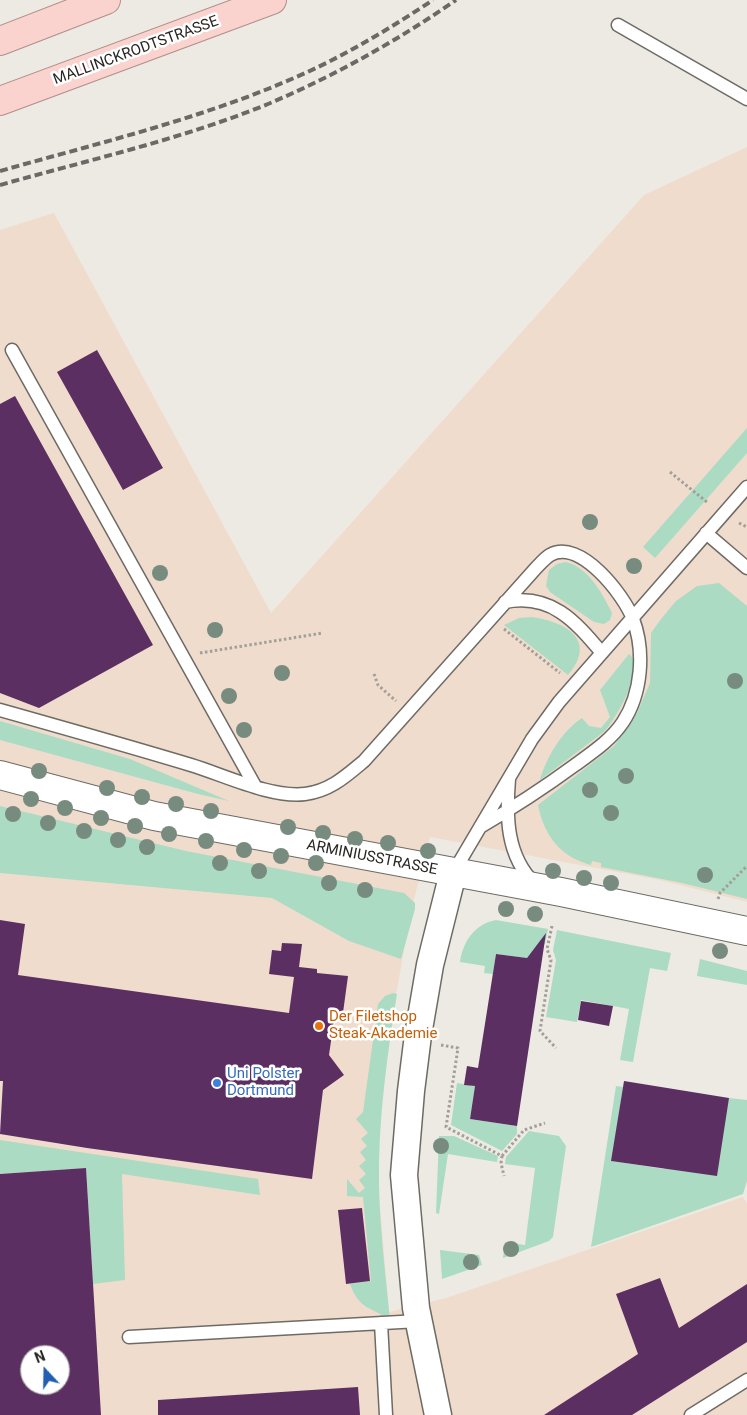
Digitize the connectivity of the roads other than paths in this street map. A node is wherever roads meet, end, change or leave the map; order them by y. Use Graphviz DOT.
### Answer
graph roads {
  1 [pos="106,0"];
  2 [pos="272,0"];
  3 [pos="618,25"];
  4 [pos="0,41"];
  5 [pos="747,99"];
  6 [pos="0,101"];
  7 [pos="12,350"];
  8 [pos="747,486"];
  9 [pos="706,534"];
  10 [pos="747,568"];
  11 [pos="505,602"];
  12 [pos="633,618"];
  13 [pos="602,653"];
  14 [pos="0,710"];
  15 [pos="0,775"];
  16 [pos="509,776"];
  17 [pos="255,786"];
  18 [pos="506,811"];
  19 [pos="480,827"];
  20 [pos="453,873"];
  21 [pos="539,888"];
  22 [pos="747,931"];
  23 [pos="419,1321"];
  24 [pos="381,1323"];
  25 [pos="129,1337"];
  26 [pos="747,1380"];
  27 [pos="386,1415"];
  28 [pos="438,1415"];
  29 [pos="692,1415"];
  1 -- 4 [label="highway"];
  2 -- 6 [label="highway, MALLINCKRODTSTRASSE"];
  3 -- 5 [label="lane"];
  7 -- 17 [label="lane"];
  8 -- 9 [label="lane"];
  9 -- 10 [label="lane"];
  9 -- 12 [label="lane"];
  11 -- 12 [label="lane"];
  11 -- 13 [label="lane"];
  11 -- 17 [label="lane"];
  12 -- 13 [label="lane"];
  12 -- 18 [label="lane"];
  13 -- 16 [label="lane"];
  14 -- 17 [label="lane"];
  15 -- 20 [label="street, ARMINIUSSTRASSE"];
  16 -- 18 [label="lane"];
  16 -- 19 [label="lane"];
  18 -- 19 [label="lane"];
  18 -- 21 [label="lane"];
  19 -- 20 [label="lane"];
  20 -- 21 [label="street, ARMINIUSSTRASSE"];
  20 -- 23 [label="street"];
  21 -- 22 [label="street, ARMINIUSSTRASSE"];
  23 -- 24 [label="lane"];
  23 -- 28 [label="street"];
  24 -- 25 [label="lane"];
  24 -- 27 [label="lane"];
  26 -- 29 [label="lane"];
}
